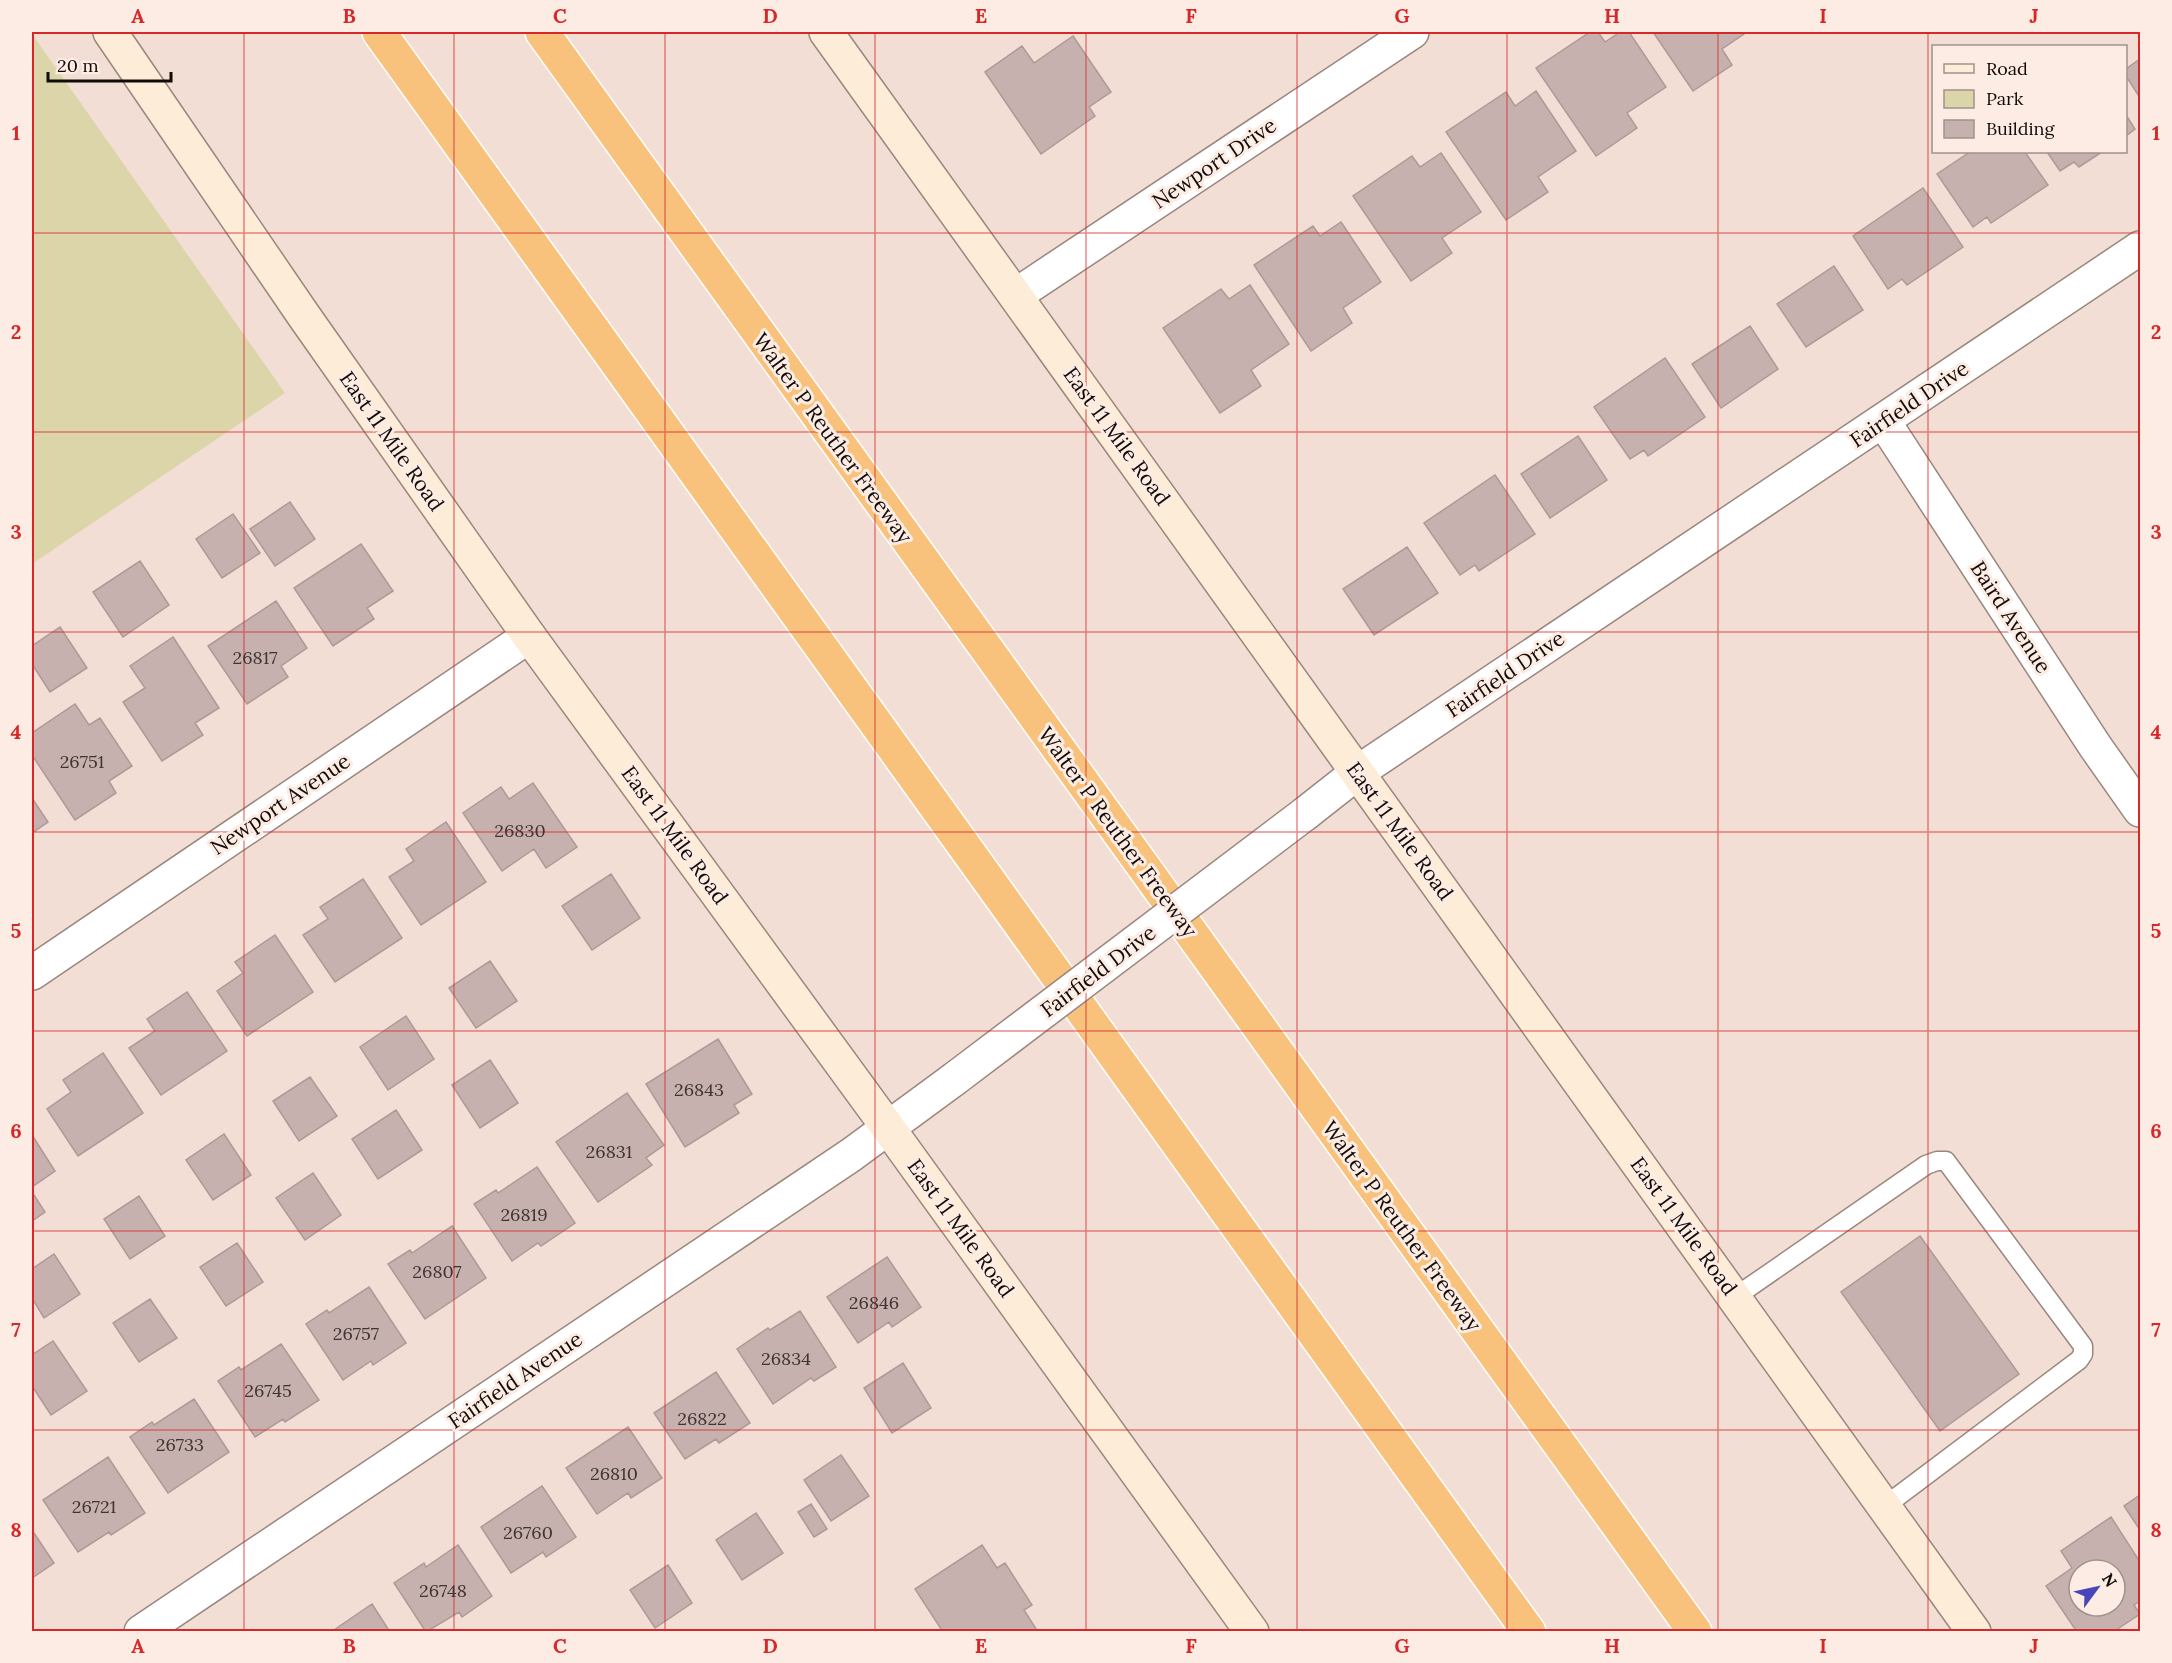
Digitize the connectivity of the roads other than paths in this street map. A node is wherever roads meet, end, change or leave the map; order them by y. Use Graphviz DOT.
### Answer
graph roads {
  1 [pos="110,32"];
  2 [pos="379,32"];
  3 [pos="542,32"];
  4 [pos="826,32"];
  5 [pos="1412,32"];
  6 [pos="2140,248"];
  7 [pos="1016,295"];
  8 [pos="1884,422"];
  9 [pos="530,636"];
  10 [pos="1358,772"];
  11 [pos="2140,810"];
  12 [pos="32,973"];
  13 [pos="890,1129"];
  14 [pos="1735,1297"];
  15 [pos="1885,1506"];
  16 [pos="141,1632"];
  17 [pos="1252,1632"];
  18 [pos="1529,1632"];
  19 [pos="1695,1632"];
  20 [pos="1974,1632"];
  1 -- 9 [label="main road, East 11 Mile Road"];
  2 -- 18 [label="highway"];
  3 -- 19 [label="highway, Walter P Reuther Freeway"];
  4 -- 7 [label="main road, East 11 Mile Road"];
  5 -- 7 [label="street, Newport Drive"];
  6 -- 8 [label="street, Fairfield Drive"];
  7 -- 10 [label="main road, East 11 Mile Road"];
  8 -- 10 [label="street, Fairfield Drive"];
  8 -- 11 [label="street, Baird Avenue"];
  9 -- 12 [label="street, Newport Avenue"];
  9 -- 13 [label="main road, East 11 Mile Road"];
  10 -- 13 [label="street, Fairfield Drive, bridge"];
  10 -- 14 [label="main road, East 11 Mile Road"];
  13 -- 16 [label="street, Fairfield Avenue"];
  13 -- 17 [label="main road, East 11 Mile Road"];
  14 -- 15 [label="main road, East 11 Mile Road"];
  14 -- 15 [label="lane"];
  15 -- 20 [label="main road, East 11 Mile Road"];
}
